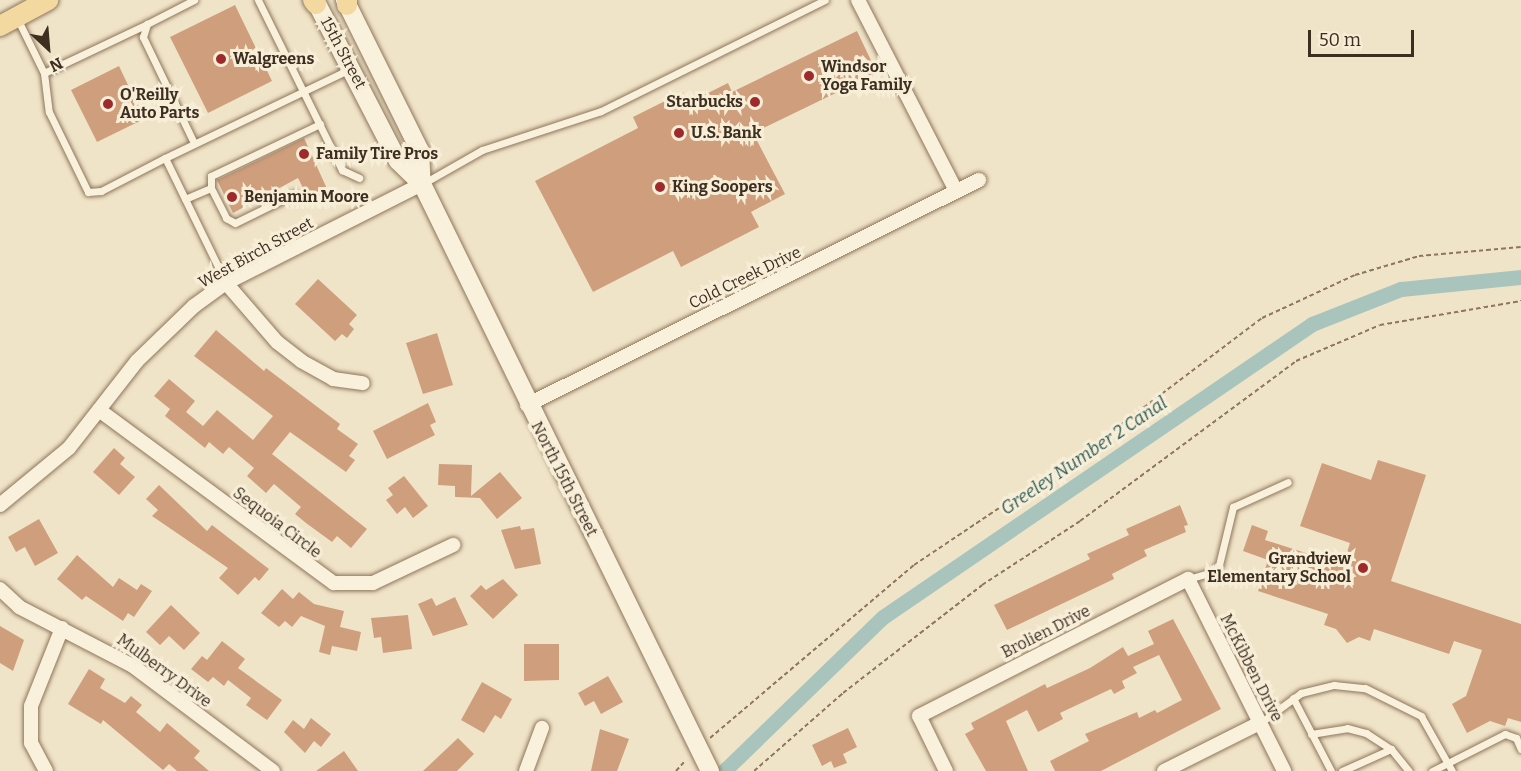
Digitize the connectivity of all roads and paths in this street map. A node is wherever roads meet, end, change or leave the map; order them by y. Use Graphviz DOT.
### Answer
graph roads {
  1 [pos="48,0"];
  2 [pos="194,0"];
  3 [pos="258,0"];
  4 [pos="858,0"];
  5 [pos="315,1"];
  6 [pos="349,1"];
  7 [pos="820,1"];
  8 [pos="8,22"];
  9 [pos="147,24"];
  10 [pos="351,68"];
  11 [pos="44,73"];
  12 [pos="304,91"];
  13 [pos="395,98"];
  14 [pos="371,106"];
  15 [pos="320,124"];
  16 [pos="194,143"];
  17 [pos="165,158"];
  18 [pos="359,178"];
  19 [pos="979,180"];
  20 [pos="422,184"];
  21 [pos="211,188"];
  22 [pos="957,191"];
  23 [pos="294,194"];
  24 [pos="185,199"];
  25 [pos="1521,247"];
  26 [pos="226,283"];
  27 [pos="1521,301"];
  28 [pos="363,383"];
  29 [pos="527,405"];
  30 [pos="99,410"];
  31 [pos="1287,482"];
  32 [pos="0,505"];
  33 [pos="453,545"];
  34 [pos="1188,579"];
  35 [pos="0,590"];
  36 [pos="62,628"];
  37 [pos="1293,698"];
  38 [pos="1260,723"];
  39 [pos="542,728"];
  40 [pos="1311,734"];
  41 [pos="1391,748"];
  42 [pos="1521,749"];
  43 [pos="703,758"];
  44 [pos="1448,763"];
  45 [pos="46,771"];
  46 [pos="273,771"];
  47 [pos="526,771"];
  48 [pos="754,771"];
  49 [pos="946,771"];
  50 [pos="1164,771"];
  51 [pos="1284,771"];
  52 [pos="1331,771"];
  53 [pos="1342,771"];
  54 [pos="1409,771"];
  55 [pos="1432,771"];
  56 [pos="1452,771"];
  1 -- 8 [label="main road"];
  2 -- 9 [label="lane"];
  3 -- 12 [label="lane"];
  4 -- 22 [label="street"];
  5 -- 10 [label="street, 15th Street"];
  6 -- 13 [label="street, 15th Street"];
  7 -- 20 [label="lane"];
  8 -- 11 [label="lane"];
  9 -- 11 [label="lane"];
  9 -- 16 [label="lane"];
  10 -- 12 [label="lane"];
  10 -- 14 [label="street, 15th Street"];
  11 -- 17 [label="lane"];
  12 -- 15 [label="lane"];
  12 -- 16 [label="lane"];
  13 -- 20 [label="street, North 15th Street"];
  14 -- 20 [label="street, North 15th Street"];
  15 -- 18 [label="lane"];
  15 -- 21 [label="lane"];
  16 -- 17 [label="lane"];
  17 -- 24 [label="lane"];
  19 -- 22 [label="street, Cold Creek Drive"];
  20 -- 26 [label="street, West Birch Street"];
  20 -- 29 [label="street, North 15th Street"];
  21 -- 23 [label="lane"];
  21 -- 24 [label="lane"];
  22 -- 29 [label="street, Cold Creek Drive"];
  24 -- 26 [label="lane"];
  25 -- 43 [label="path"];
  26 -- 28 [label="street"];
  26 -- 30 [label="street, West Birch Street"];
  27 -- 48 [label="path"];
  29 -- 43 [label="street, North 15th Street"];
  30 -- 32 [label="street, West Birch Street"];
  30 -- 33 [label="street, Sequoia Circle"];
  31 -- 34 [label="lane"];
  34 -- 38 [label="street, McKibben Drive"];
  34 -- 49 [label="street, Brolien Drive"];
  35 -- 36 [label="street, Mulberry Drive"];
  36 -- 45 [label="street"];
  36 -- 46 [label="street, Mulberry Drive"];
  37 -- 38 [label="lane"];
  37 -- 40 [label="lane"];
  37 -- 44 [label="lane"];
  38 -- 50 [label="street"];
  38 -- 51 [label="street, McKibben Drive"];
  39 -- 47 [label="street"];
  40 -- 41 [label="lane"];
  40 -- 52 [label="lane"];
  41 -- 53 [label="lane"];
  41 -- 54 [label="lane"];
  42 -- 44 [label="lane"];
  44 -- 55 [label="lane"];
  44 -- 56 [label="lane"];
}
